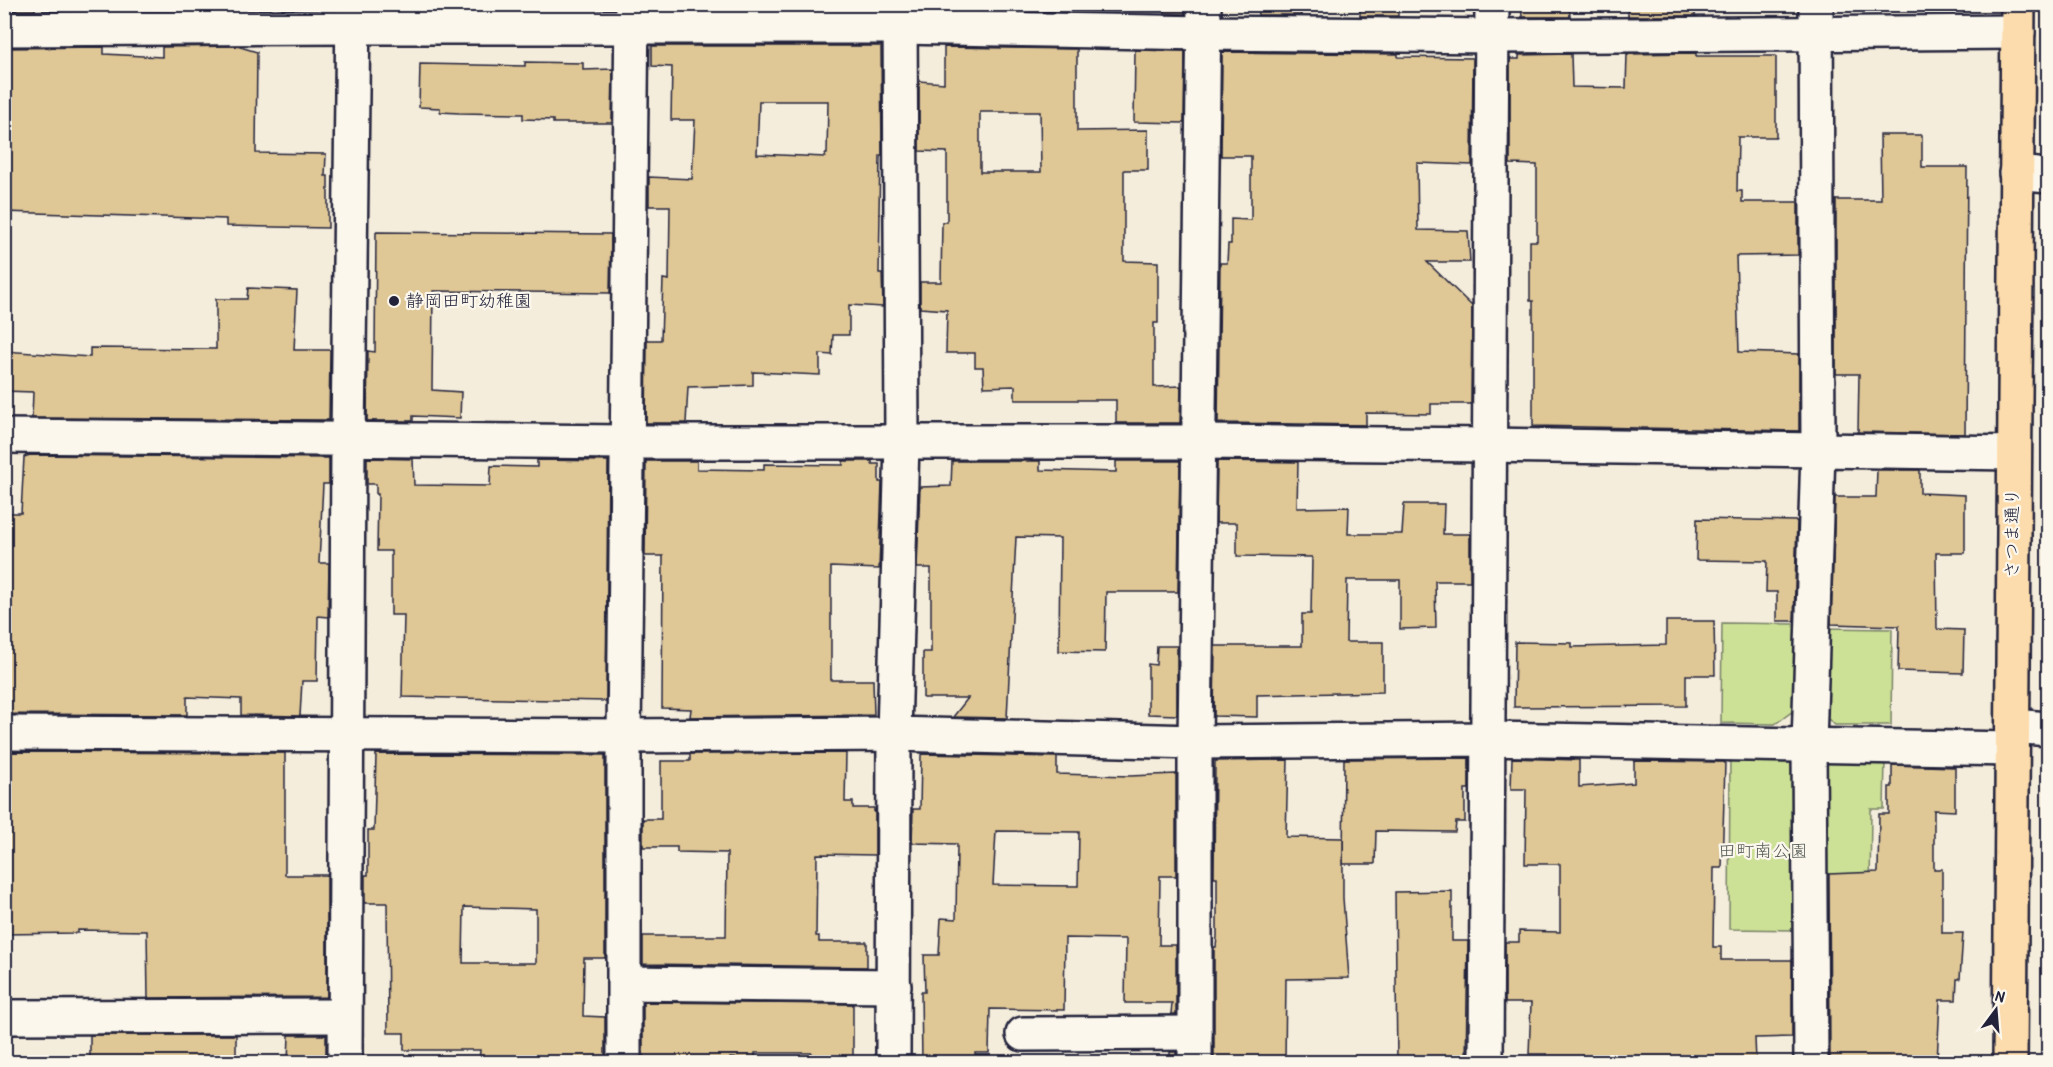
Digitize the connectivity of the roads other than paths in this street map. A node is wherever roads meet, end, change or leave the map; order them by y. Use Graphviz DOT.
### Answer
graph roads {
  1 [pos="353,16"];
  2 [pos="632,16"];
  3 [pos="900,16"];
  4 [pos="2018,18"];
  5 [pos="1204,19"];
  6 [pos="1816,19"];
  7 [pos="1492,20"];
  8 [pos="4,29"];
  9 [pos="2016,173"];
  10 [pos="2049,176"];
  11 [pos="4,436"];
  12 [pos="348,440"];
  13 [pos="627,442"];
  14 [pos="902,442"];
  15 [pos="1199,442"];
  16 [pos="1488,445"];
  17 [pos="1818,450"];
  18 [pos="2013,453"];
  19 [pos="2049,729"];
  20 [pos="4,733"];
  21 [pos="894,734"];
  22 [pos="346,735"];
  23 [pos="624,735"];
  24 [pos="2013,738"];
  25 [pos="1487,739"];
  26 [pos="1195,742"];
  27 [pos="1809,745"];
  28 [pos="624,983"];
  29 [pos="894,986"];
  30 [pos="345,1016"];
  31 [pos="4,1017"];
  32 [pos="1023,1034"];
  33 [pos="1195,1048"];
  34 [pos="345,1062"];
  35 [pos="624,1062"];
  36 [pos="893,1062"];
  37 [pos="1486,1062"];
  38 [pos="1811,1062"];
  39 [pos="2010,1062"];
  1 -- 2 [label="street"];
  1 -- 8 [label="street"];
  1 -- 12 [label="street"];
  2 -- 3 [label="street"];
  2 -- 13 [label="street"];
  3 -- 5 [label="street"];
  3 -- 14 [label="street"];
  4 -- 6 [label="street"];
  4 -- 9 [label="main road, さつま通り"];
  5 -- 7 [label="street"];
  5 -- 15 [label="street"];
  6 -- 7 [label="street"];
  6 -- 17 [label="street"];
  7 -- 16 [label="street"];
  9 -- 10 [label="street"];
  9 -- 18 [label="main road, さつま通り"];
  11 -- 12 [label="street"];
  12 -- 13 [label="street"];
  12 -- 22 [label="street"];
  13 -- 14 [label="street"];
  13 -- 23 [label="street"];
  14 -- 15 [label="street"];
  14 -- 21 [label="street"];
  15 -- 16 [label="street"];
  15 -- 26 [label="street"];
  16 -- 17 [label="street"];
  16 -- 25 [label="street"];
  17 -- 18 [label="street"];
  17 -- 27 [label="street"];
  18 -- 24 [label="main road, さつま通り"];
  19 -- 24 [label="street"];
  20 -- 22 [label="street"];
  21 -- 23 [label="street"];
  21 -- 26 [label="street"];
  21 -- 29 [label="street"];
  22 -- 23 [label="street"];
  22 -- 30 [label="street"];
  23 -- 28 [label="street"];
  24 -- 27 [label="street"];
  24 -- 39 [label="main road, さつま通り"];
  25 -- 26 [label="street"];
  25 -- 27 [label="street"];
  25 -- 37 [label="street"];
  26 -- 33 [label="street"];
  27 -- 38 [label="street"];
  28 -- 29 [label="street"];
  28 -- 35 [label="street"];
  29 -- 36 [label="street"];
  30 -- 31 [label="street"];
  30 -- 34 [label="street"];
  32 -- 33 [label="street"];
}
